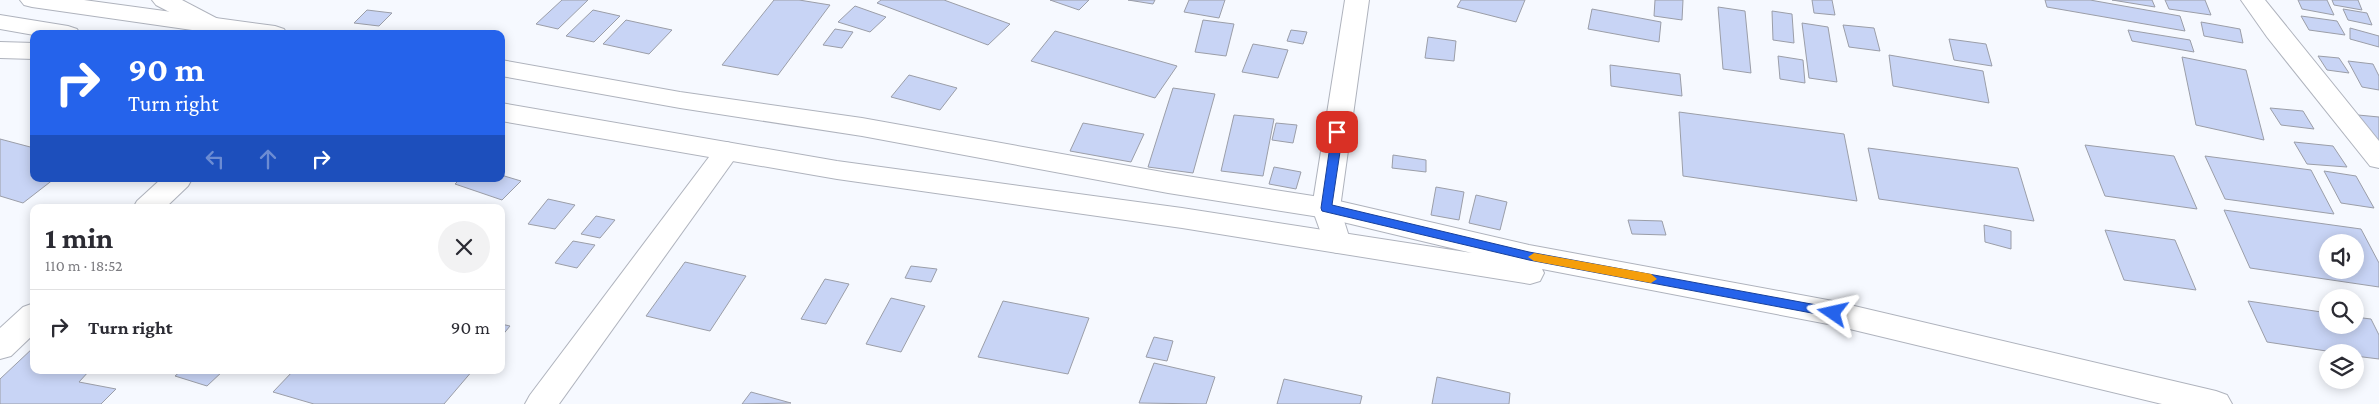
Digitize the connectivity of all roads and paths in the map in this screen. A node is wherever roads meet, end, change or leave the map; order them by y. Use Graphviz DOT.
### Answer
graph roads {
  1 [pos="32,0"];
  2 [pos="164,0"];
  3 [pos="1357,0"];
  4 [pos="2253,0"];
  5 [pos="0,22"];
  6 [pos="212,25"];
  7 [pos="45,30"];
  8 [pos="247,30"];
  9 [pos="0,50"];
  10 [pos="30,51"];
  11 [pos="505,69"];
  12 [pos="505,113"];
  13 [pos="727,151"];
  14 [pos="2379,159"];
  15 [pos="175,182"];
  16 [pos="151,204"];
  17 [pos="1326,208"];
  18 [pos="1337,243"];
  19 [pos="30,319"];
  20 [pos="0,347"];
  21 [pos="541,404"];
  22 [pos="2146,404"];
  23 [pos="2216,404"];
  1 -- 6 [label="main road"];
  2 -- 6 [label="main road"];
  3 -- 17 [label="main road"];
  4 -- 14 [label="main road"];
  5 -- 7 [label="main road"];
  6 -- 8 [label="main road"];
  9 -- 10 [label="main road"];
  11 -- 17 [label="main road"];
  12 -- 13 [label="main road"];
  13 -- 18 [label="main road"];
  13 -- 21 [label="main road"];
  15 -- 16 [label="main road"];
  17 -- 18 [label="main road"];
  17 -- 23 [label="main road"];
  18 -- 22 [label="main road"];
  19 -- 20 [label="main road"];
}
